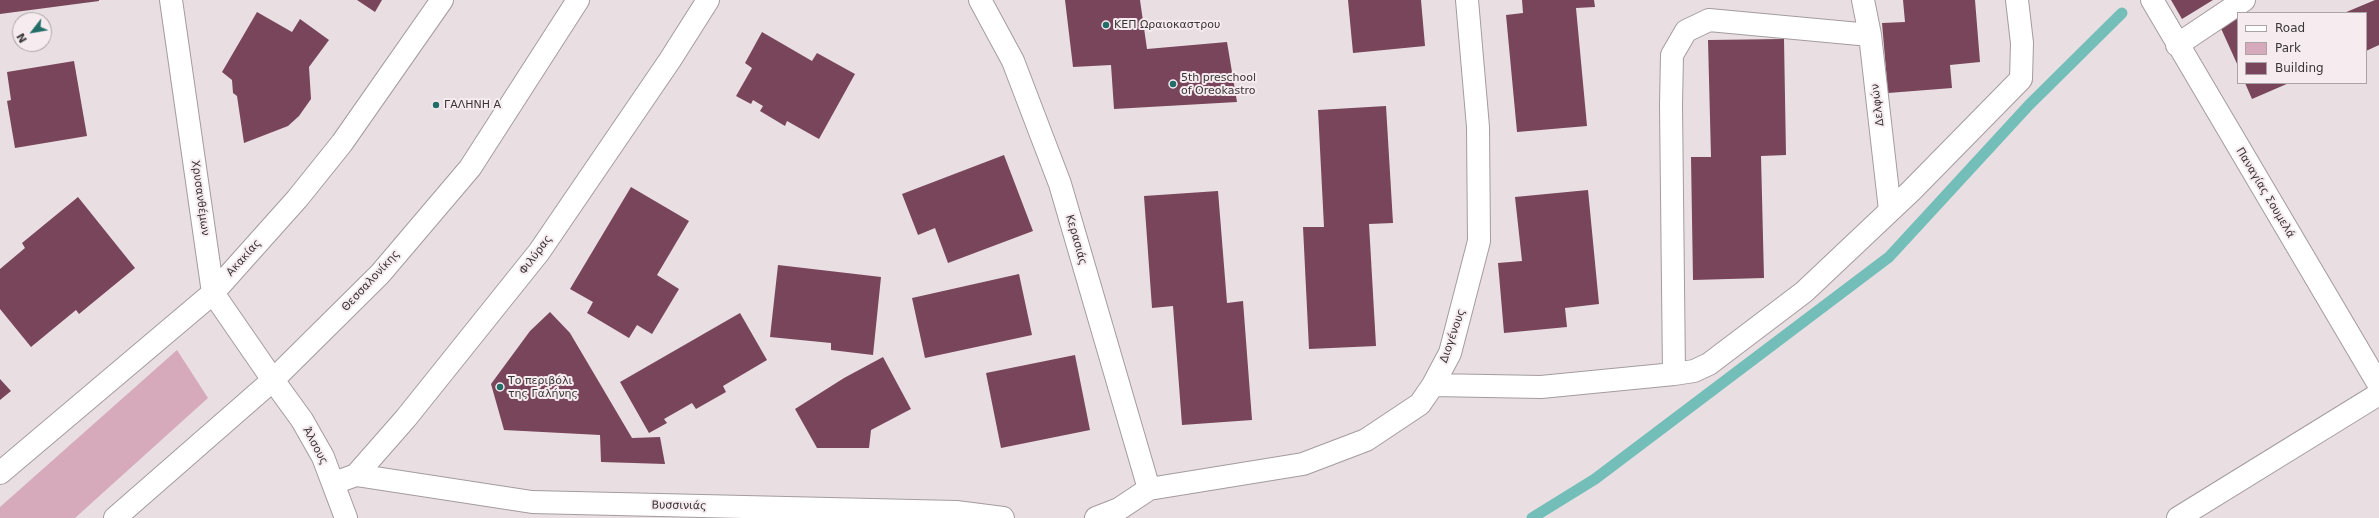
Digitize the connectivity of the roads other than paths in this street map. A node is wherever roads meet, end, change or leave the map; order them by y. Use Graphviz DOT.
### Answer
graph roads {
  1 [pos="172,0"];
  2 [pos="442,0"];
  3 [pos="578,0"];
  4 [pos="708,0"];
  5 [pos="980,0"];
  6 [pos="1467,0"];
  7 [pos="1863,0"];
  8 [pos="2017,0"];
  9 [pos="2152,0"];
  10 [pos="2244,0"];
  11 [pos="1870,35"];
  12 [pos="2177,45"];
  13 [pos="1890,210"];
  14 [pos="214,293"];
  15 [pos="1674,374"];
  16 [pos="273,380"];
  17 [pos="1433,385"];
  18 [pos="2379,385"];
  19 [pos="2379,394"];
  20 [pos="0,473"];
  21 [pos="356,475"];
  22 [pos="334,483"];
  23 [pos="1149,489"];
  24 [pos="115,518"];
  25 [pos="346,518"];
  26 [pos="1003,518"];
  27 [pos="1096,518"];
  28 [pos="2178,518"];
  1 -- 14 [label="street, Χρυσανθέμων"];
  2 -- 14 [label="street, Ακακίας"];
  3 -- 16 [label="street, Θεσσαλονίκης"];
  4 -- 21 [label="street, Φιλύρας"];
  5 -- 23 [label="street, Κερασιάς"];
  6 -- 17 [label="street, Διογένους"];
  7 -- 11 [label="street, Δελφών"];
  8 -- 13 [label="street"];
  9 -- 12 [label="street, Παναγίας Σουμελά"];
  10 -- 12 [label="street"];
  11 -- 13 [label="street, Δελφών"];
  11 -- 15 [label="street"];
  12 -- 18 [label="street, Παναγίας Σουμελά"];
  13 -- 15 [label="street"];
  14 -- 16 [label="street, Χρυσανθέμων"];
  14 -- 20 [label="street, Ακακίας"];
  15 -- 17 [label="street"];
  16 -- 22 [label="street, Άλσους"];
  16 -- 24 [label="street, Θεσσαλονίκης"];
  17 -- 23 [label="street, Διογένους"];
  19 -- 28 [label="street"];
  21 -- 22 [label="street, Φιλύρας"];
  21 -- 26 [label="street, Βυσσινιάς"];
  22 -- 25 [label="street, Άλσους"];
  23 -- 27 [label="street"];
}
